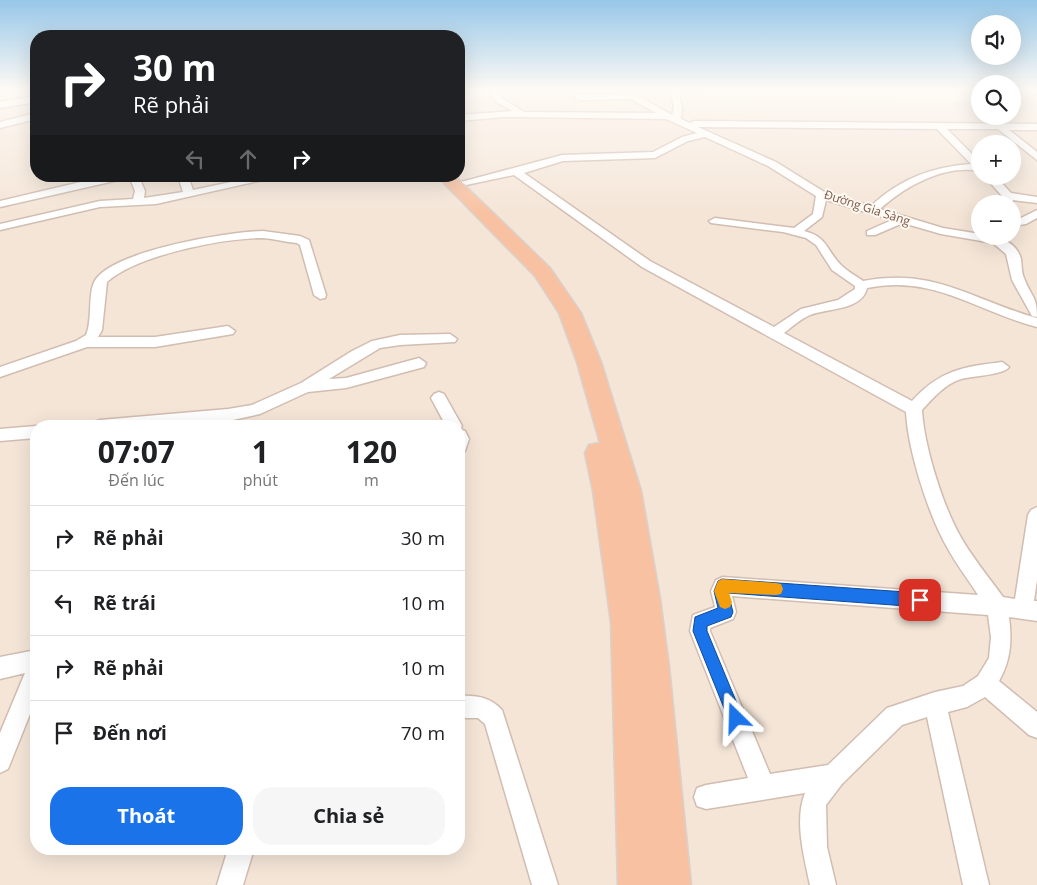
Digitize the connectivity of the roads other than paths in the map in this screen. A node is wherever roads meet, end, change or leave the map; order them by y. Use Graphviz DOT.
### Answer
graph roads {
  1 [pos="702,130"];
  2 [pos="943,130"];
  3 [pos="1004,130"];
  4 [pos="708,133"];
  5 [pos="1037,156"];
  6 [pos="971,158"];
  7 [pos="971,168"];
  8 [pos="516,172"];
  9 [pos="465,178"];
  10 [pos="95,182"];
  11 [pos="136,182"];
  12 [pos="185,182"];
  13 [pos="246,182"];
  14 [pos="438,182"];
  15 [pos="458,182"];
  16 [pos="189,194"];
  17 [pos="822,195"];
  18 [pos="1021,200"];
  19 [pos="1037,200"];
  20 [pos="0,204"];
  21 [pos="137,204"];
  22 [pos="872,211"];
  23 [pos="1032,215"];
  24 [pos="901,220"];
  25 [pos="715,221"];
  26 [pos="1021,222"];
  27 [pos="0,228"];
  28 [pos="797,231"];
  29 [pos="871,233"];
  30 [pos="971,235"];
  31 [pos="1004,245"];
  32 [pos="861,285"];
  33 [pos="320,295"];
  34 [pos="1037,313"];
  35 [pos="1037,323"];
  36 [pos="228,331"];
  37 [pos="775,333"];
  38 [pos="450,339"];
  39 [pos="86,342"];
  40 [pos="418,363"];
  41 [pos="1002,367"];
  42 [pos="0,372"];
  43 [pos="306,387"];
  44 [pos="439,398"];
  45 [pos="914,409"];
  46 [pos="163,420"];
  47 [pos="451,420"];
  48 [pos="30,432"];
  49 [pos="0,435"];
  50 [pos="1037,515"];
  51 [pos="998,606"];
  52 [pos="1030,610"];
  53 [pos="30,661"];
  54 [pos="0,668"];
  55 [pos="986,684"];
  56 [pos="30,687"];
  57 [pos="935,703"];
  58 [pos="465,707"];
  59 [pos="1037,727"];
  60 [pos="0,761"];
  61 [pos="834,776"];
  62 [pos="764,788"];
  63 [pos="706,797"];
  64 [pos="239,855"];
  65 [pos="230,885"];
  66 [pos="545,885"];
  67 [pos="639,885"];
  68 [pos="670,885"];
  69 [pos="823,885"];
  70 [pos="976,885"];
  1 -- 4 [label="street, Đường Gia Sàng"];
  2 -- 6 [label="street"];
  3 -- 5 [label="street"];
  4 -- 8 [label="street"];
  4 -- 17 [label="street, Đường Gia Sàng"];
  7 -- 22 [label="street"];
  8 -- 9 [label="street"];
  8 -- 37 [label="street"];
  10 -- 20 [label="street"];
  11 -- 21 [label="street"];
  12 -- 16 [label="street"];
  13 -- 16 [label="street"];
  14 -- 67 [label="highway"];
  15 -- 68 [label="highway"];
  16 -- 21 [label="street"];
  17 -- 22 [label="street, Đường Gia Sàng"];
  17 -- 28 [label="street"];
  18 -- 19 [label="street"];
  21 -- 27 [label="street"];
  22 -- 24 [label="street, Đường Gia Sàng"];
  23 -- 26 [label="street"];
  24 -- 29 [label="street"];
  24 -- 30 [label="street, Đường Gia Sàng"];
  25 -- 28 [label="street"];
  28 -- 32 [label="street"];
  31 -- 34 [label="street, Đường Gia Sàng"];
  32 -- 35 [label="street"];
  32 -- 37 [label="street"];
  33 -- 39 [label="street"];
  36 -- 39 [label="street"];
  37 -- 45 [label="street"];
  38 -- 43 [label="street"];
  39 -- 42 [label="street"];
  40 -- 43 [label="street"];
  41 -- 45 [label="street"];
  43 -- 46 [label="street"];
  44 -- 47 [label="street"];
  45 -- 51 [label="street"];
  48 -- 49 [label="street"];
  50 -- 52 [label="street"];
  51 -- 52 [label="street"];
  51 -- 55 [label="street"];
  51 -- 62 [label="street"];
  53 -- 54 [label="street"];
  55 -- 57 [label="street"];
  55 -- 59 [label="street"];
  56 -- 60 [label="street"];
  57 -- 61 [label="street"];
  57 -- 70 [label="street"];
  58 -- 66 [label="street"];
  61 -- 62 [label="street"];
  61 -- 69 [label="street"];
  62 -- 63 [label="street"];
  64 -- 65 [label="street"];
}
